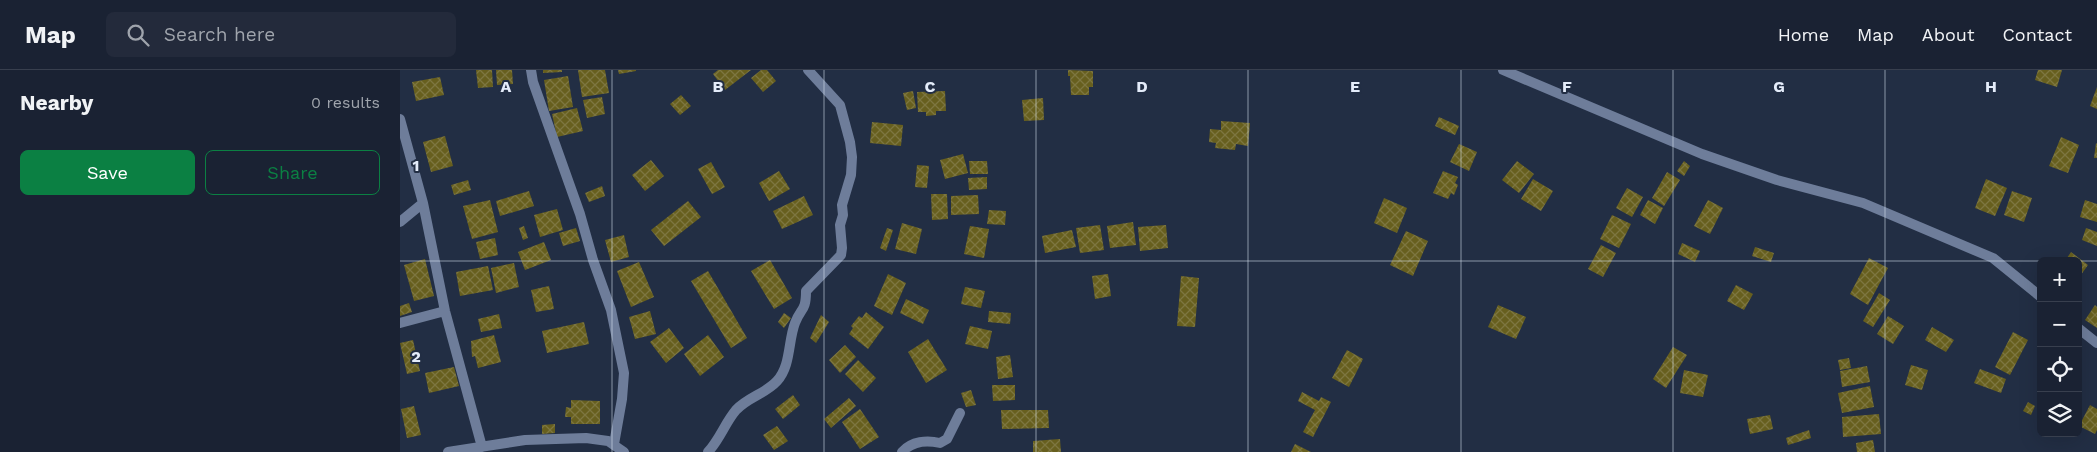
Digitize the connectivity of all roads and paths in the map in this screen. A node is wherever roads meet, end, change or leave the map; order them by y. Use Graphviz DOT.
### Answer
graph roads {
  1 [pos="531,70"];
  2 [pos="808,70"];
  3 [pos="1503,70"];
  4 [pos="400,119"];
  5 [pos="423,203"];
  6 [pos="400,222"];
  7 [pos="2037,294"];
  8 [pos="445,310"];
  9 [pos="400,323"];
  10 [pos="2082,331"];
  11 [pos="2097,343"];
  12 [pos="960,413"];
  13 [pos="614,444"];
  14 [pos="482,447"];
  15 [pos="448,452"];
  16 [pos="624,452"];
  17 [pos="708,452"];
  18 [pos="902,452"];
  1 -- 13 [label="street"];
  2 -- 17 [label="street"];
  3 -- 7 [label="street"];
  4 -- 5 [label="street"];
  5 -- 6 [label="street"];
  5 -- 8 [label="street"];
  8 -- 9 [label="street"];
  8 -- 14 [label="street"];
  10 -- 11 [label="street"];
  12 -- 18 [label="street"];
  13 -- 14 [label="street"];
  13 -- 16 [label="street"];
  14 -- 15 [label="street"];
}
